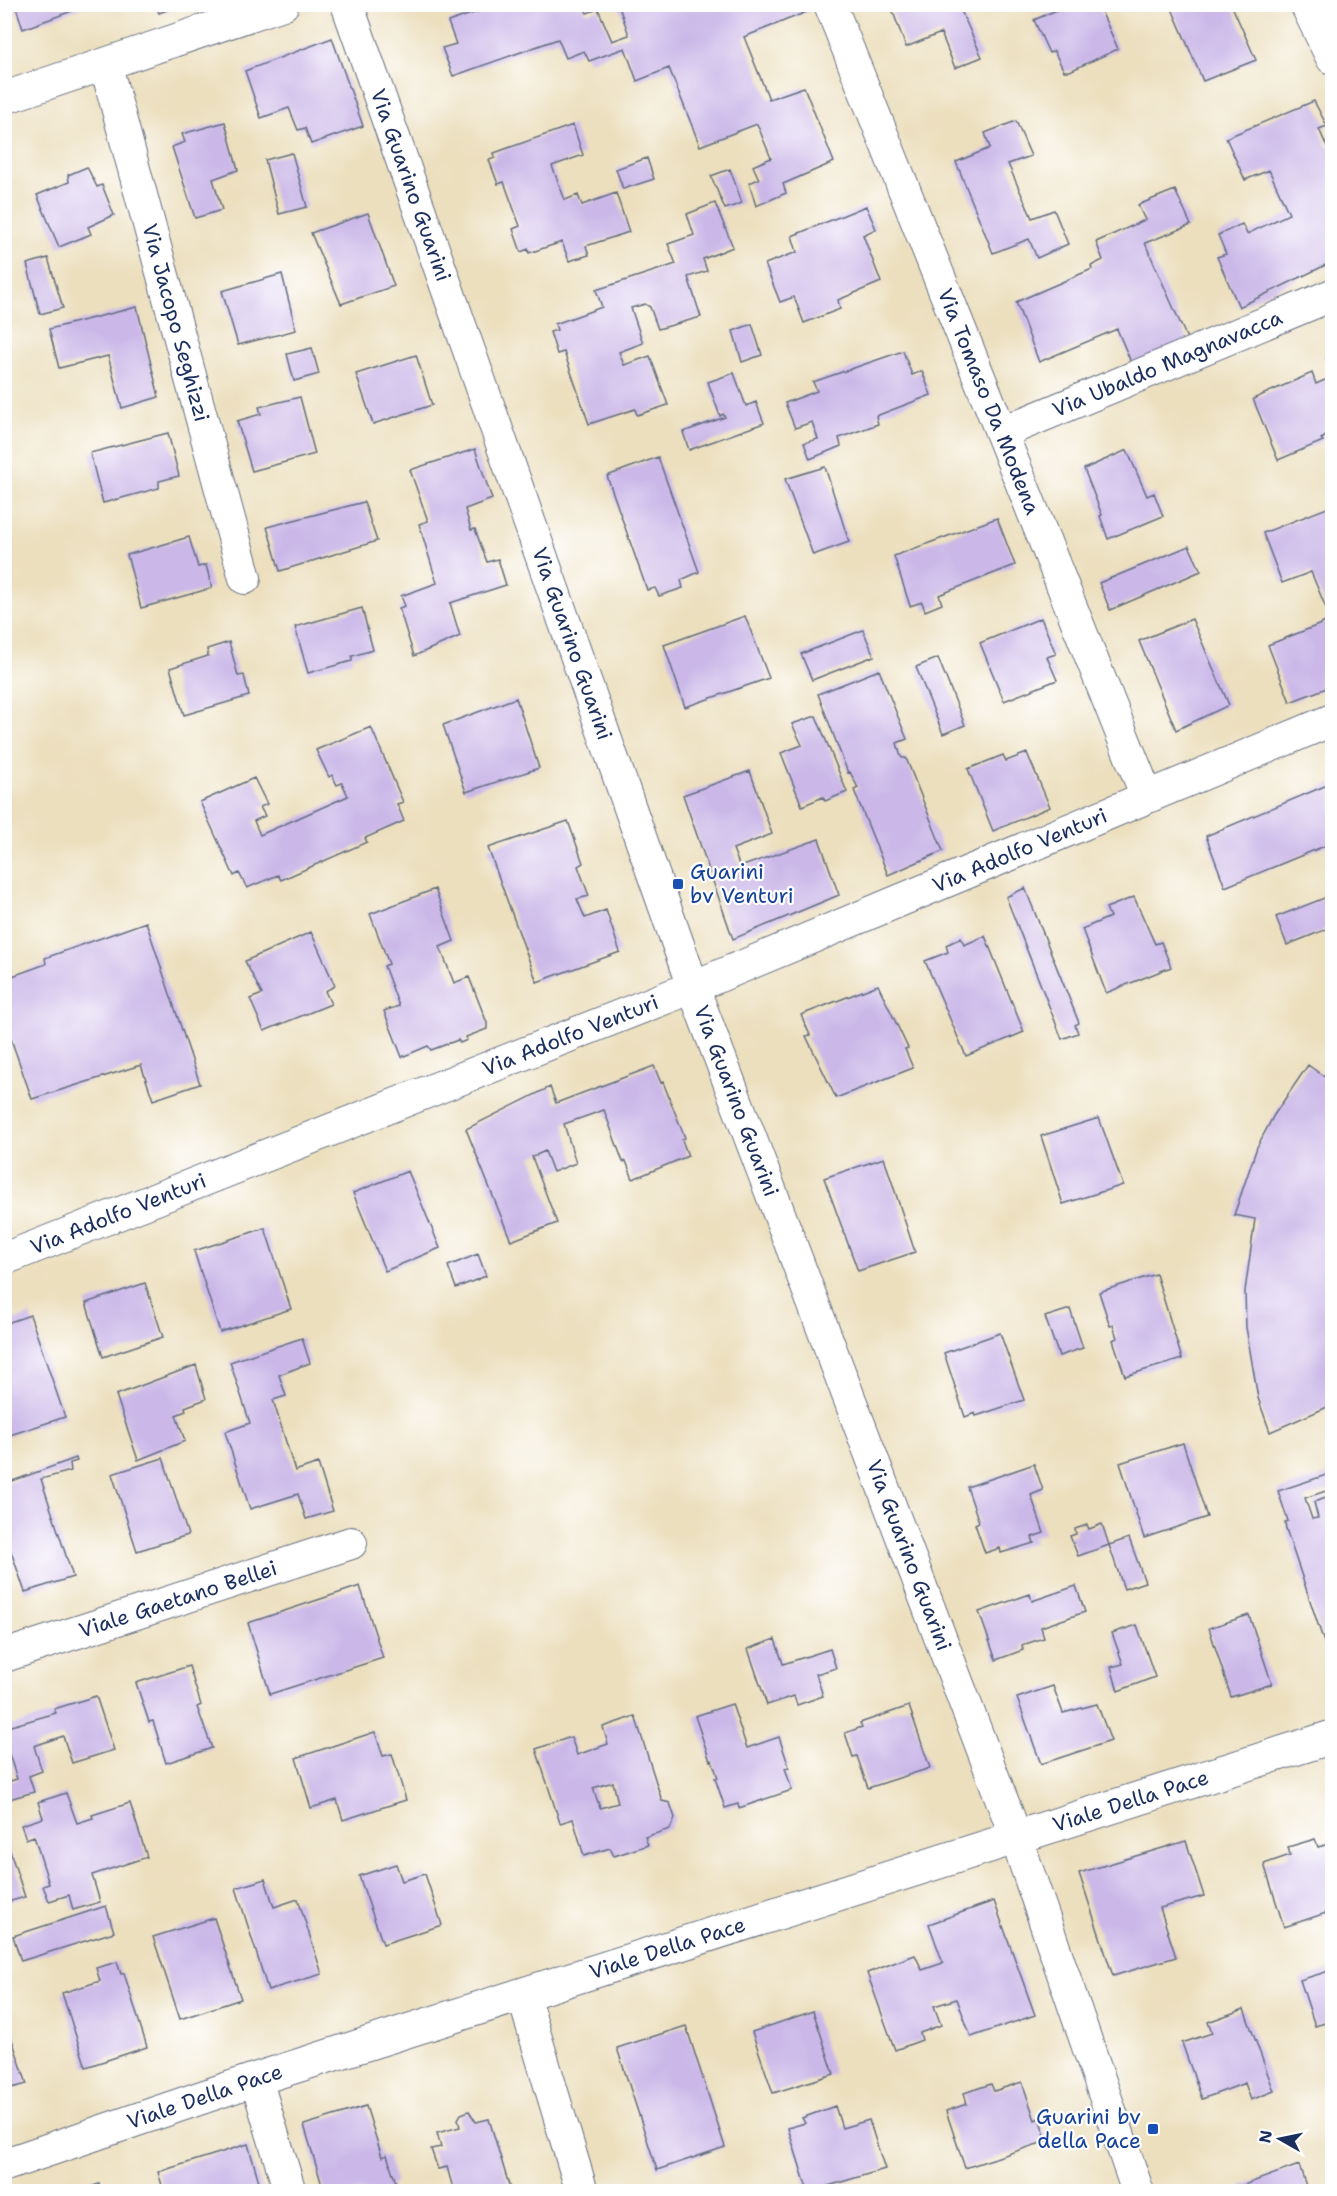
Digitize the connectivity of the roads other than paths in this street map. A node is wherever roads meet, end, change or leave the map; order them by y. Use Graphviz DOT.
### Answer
graph roads {
  1 [pos="283,4"];
  2 [pos="347,4"];
  3 [pos="830,4"];
  4 [pos="1306,4"];
  5 [pos="1332,58"];
  6 [pos="106,66"];
  7 [pos="4,98"];
  8 [pos="1332,295"];
  9 [pos="1003,432"];
  10 [pos="245,578"];
  11 [pos="1332,720"];
  12 [pos="1147,797"];
  13 [pos="693,987"];
  14 [pos="4,1259"];
  15 [pos="351,1543"];
  16 [pos="4,1656"];
  17 [pos="1332,1737"];
  18 [pos="1016,1837"];
  19 [pos="523,1995"];
  20 [pos="256,2079"];
  21 [pos="4,2165"];
  22 [pos="290,2192"];
  23 [pos="582,2192"];
  24 [pos="1138,2192"];
  1 -- 6 [label="street"];
  2 -- 13 [label="street, Via Guarino Guarini"];
  3 -- 9 [label="street, Via Tomaso Da Modena"];
  4 -- 5 [label="street"];
  6 -- 7 [label="street"];
  6 -- 10 [label="street, Via Jacopo Seghizzi"];
  8 -- 9 [label="street, Via Ubaldo Magnavacca"];
  9 -- 12 [label="street, Via Tomaso Da Modena"];
  11 -- 12 [label="street, Via Adolfo Venturi"];
  12 -- 13 [label="street, Via Adolfo Venturi"];
  13 -- 14 [label="street, Via Adolfo Venturi"];
  13 -- 18 [label="street, Via Guarino Guarini"];
  15 -- 16 [label="street, Viale Gaetano Bellei"];
  17 -- 18 [label="street, Viale Della Pace"];
  18 -- 19 [label="street, Viale Della Pace"];
  18 -- 24 [label="street, Via Guarino Guarini"];
  19 -- 20 [label="street, Viale Della Pace"];
  19 -- 23 [label="street"];
  20 -- 21 [label="street, Viale Della Pace"];
  20 -- 22 [label="street"];
}
